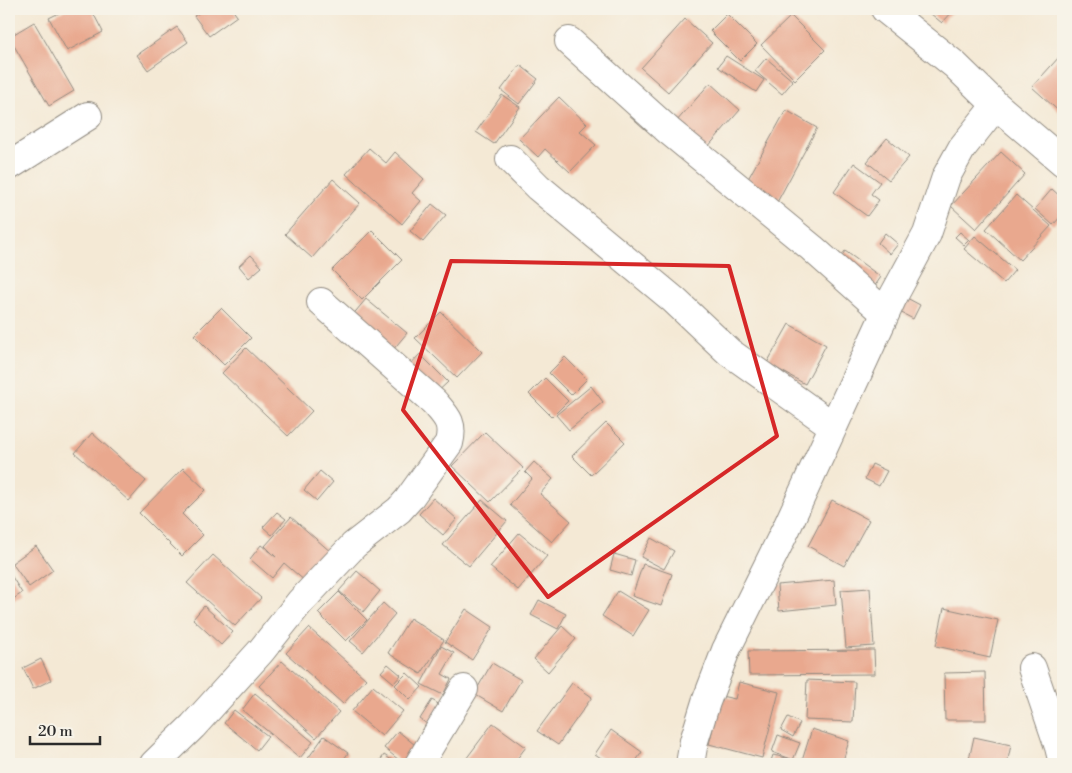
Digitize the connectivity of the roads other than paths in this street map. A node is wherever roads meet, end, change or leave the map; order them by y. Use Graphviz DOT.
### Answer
graph roads {
  1 [pos="891,11"];
  2 [pos="569,41"];
  3 [pos="996,105"];
  4 [pos="88,116"];
  5 [pos="510,159"];
  6 [pos="1063,162"];
  7 [pos="9,166"];
  8 [pos="321,302"];
  9 [pos="886,313"];
  10 [pos="833,426"];
  11 [pos="1032,668"];
  12 [pos="464,689"];
  13 [pos="1063,763"];
  14 [pos="154,764"];
  15 [pos="418,764"];
  16 [pos="690,764"];
  1 -- 3 [label="street"];
  2 -- 9 [label="street"];
  3 -- 6 [label="street"];
  3 -- 9 [label="street"];
  4 -- 7 [label="street"];
  5 -- 10 [label="street"];
  8 -- 14 [label="street"];
  9 -- 10 [label="street"];
  10 -- 16 [label="street"];
  11 -- 13 [label="street"];
  12 -- 15 [label="street"];
}
